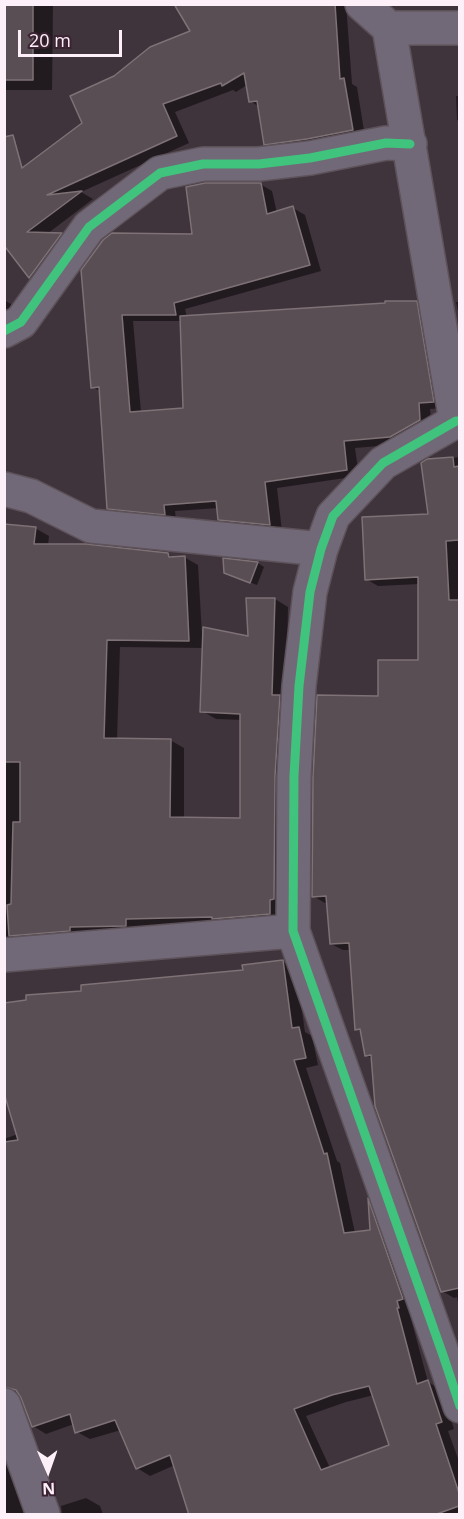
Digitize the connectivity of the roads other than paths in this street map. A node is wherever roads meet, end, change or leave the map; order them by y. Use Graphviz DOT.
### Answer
graph roads {
  1 [pos="362,4"];
  2 [pos="389,28"];
  3 [pos="459,28"];
  4 [pos="410,144"];
  5 [pos="4,331"];
  6 [pos="458,421"];
  7 [pos="4,489"];
  8 [pos="321,549"];
  9 [pos="293,931"];
  10 [pos="4,955"];
  11 [pos="4,1405"];
  12 [pos="459,1406"];
  13 [pos="43,1515"];
  1 -- 2 [label="street"];
  2 -- 3 [label="street"];
  2 -- 4 [label="street"];
  4 -- 5 [label="street"];
  4 -- 6 [label="street"];
  6 -- 8 [label="street"];
  7 -- 8 [label="street"];
  8 -- 9 [label="street"];
  9 -- 10 [label="street"];
  9 -- 12 [label="street"];
  11 -- 13 [label="street"];
}
